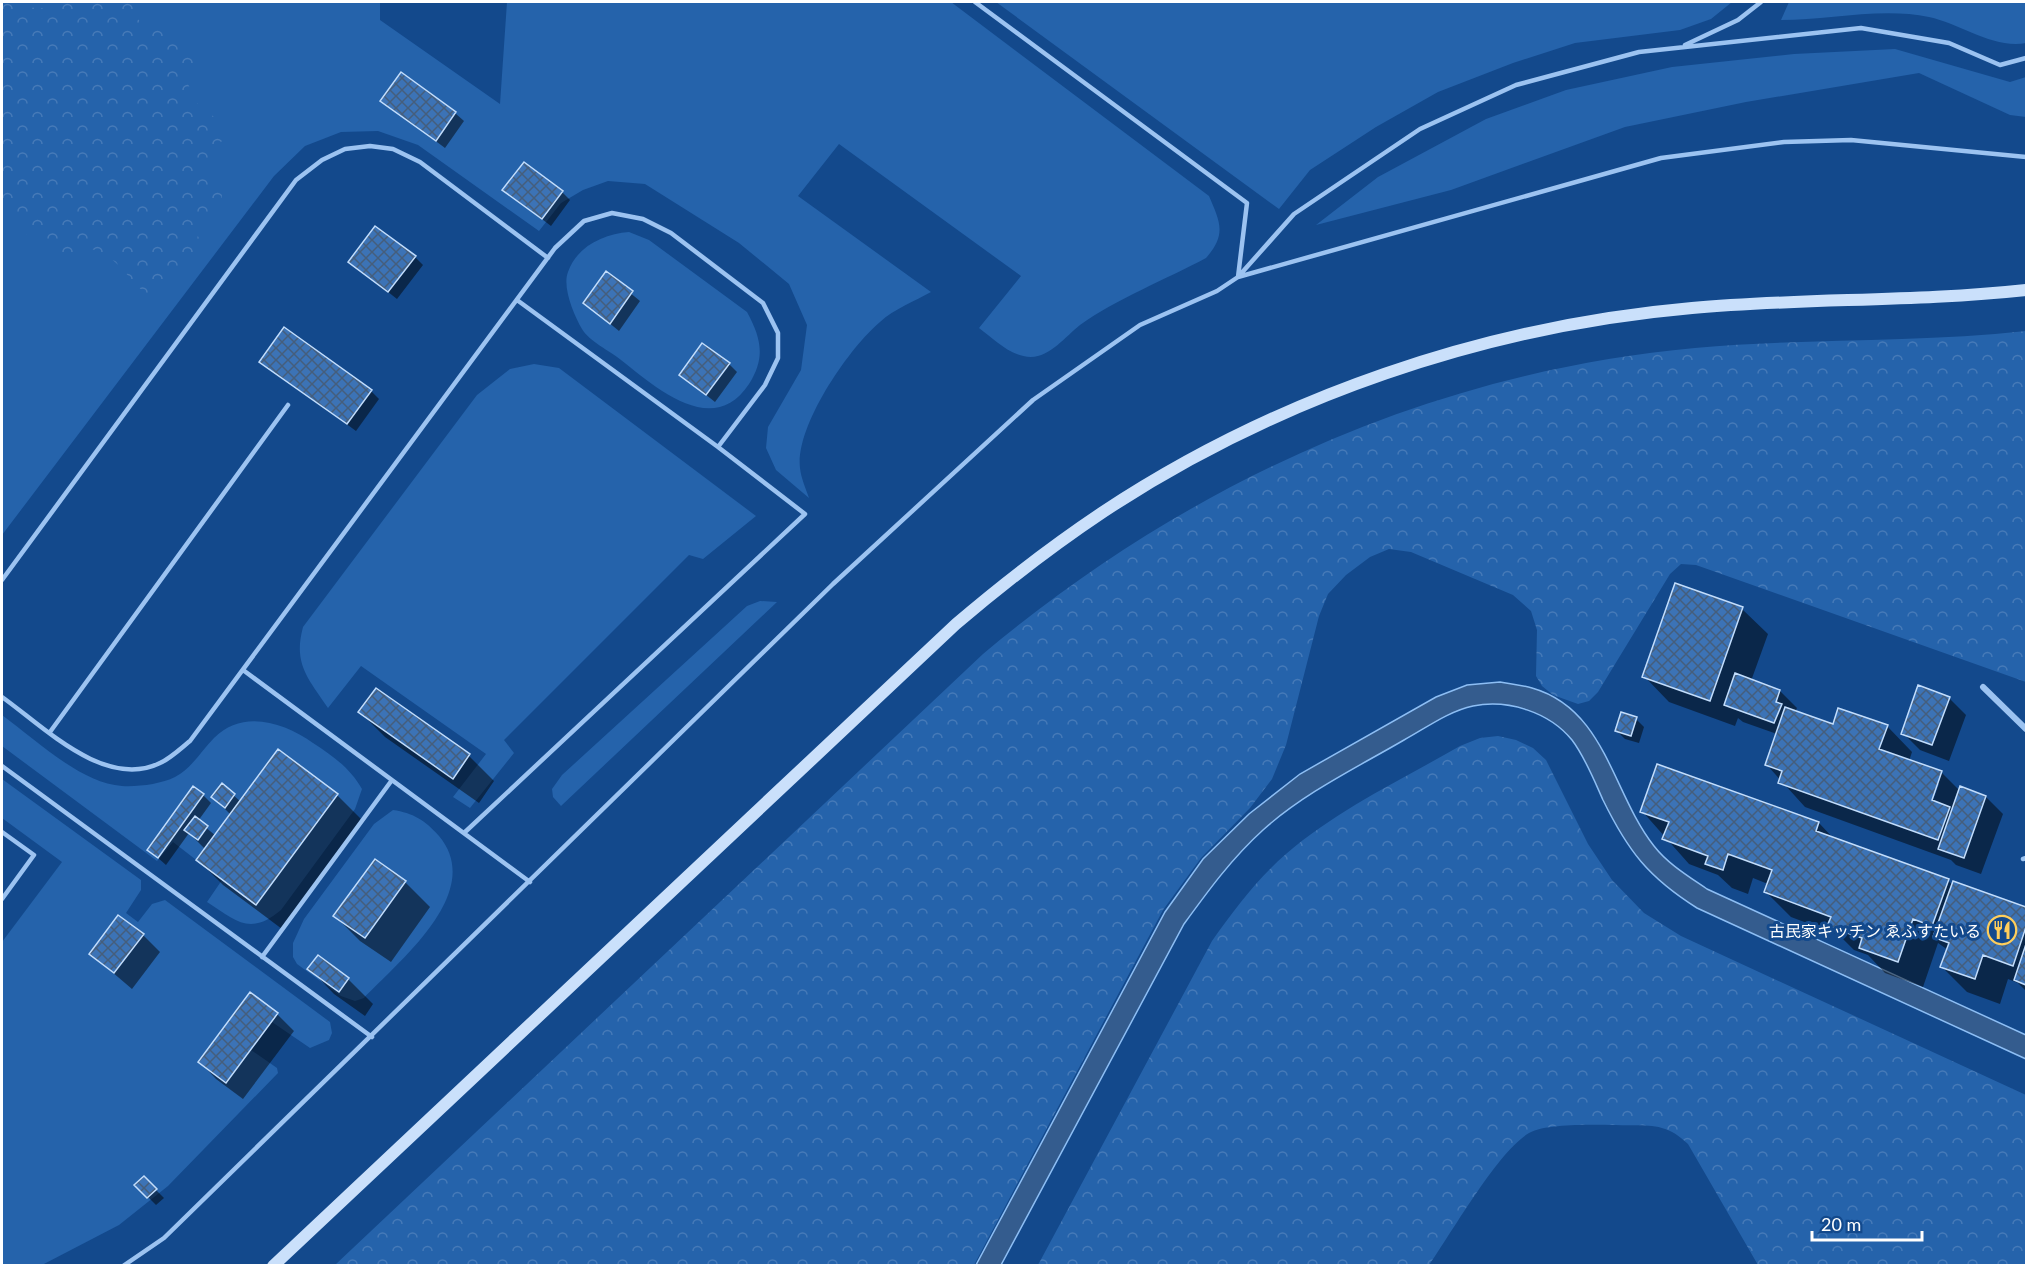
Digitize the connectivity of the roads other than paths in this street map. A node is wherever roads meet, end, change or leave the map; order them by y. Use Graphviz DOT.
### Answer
graph roads {
  1 [pos="975,2"];
  2 [pos="1761,2"];
  3 [pos="1680,48"];
  4 [pos="2026,58"];
  5 [pos="2026,157"];
  6 [pos="548,258"];
  7 [pos="1238,277"];
  8 [pos="2026,290"];
  9 [pos="517,300"];
  10 [pos="288,405"];
  11 [pos="718,447"];
  12 [pos="2,580"];
  13 [pos="243,670"];
  14 [pos="1983,687"];
  15 [pos="2,696"];
  16 [pos="2026,729"];
  17 [pos="50,732"];
  18 [pos="2,766"];
  19 [pos="392,780"];
  20 [pos="2,832"];
  21 [pos="464,833"];
  22 [pos="530,882"];
  23 [pos="2,899"];
  24 [pos="262,957"];
  25 [pos="372,1037"];
  26 [pos="123,1266"];
  27 [pos="273,1266"];
  1 -- 7 [label="lane"];
  2 -- 3 [label="lane"];
  3 -- 4 [label="lane"];
  3 -- 7 [label="lane"];
  5 -- 7 [label="lane"];
  6 -- 9 [label="lane"];
  6 -- 11 [label="lane"];
  6 -- 12 [label="lane"];
  7 -- 22 [label="lane"];
  8 -- 27 [label="street"];
  9 -- 11 [label="lane"];
  9 -- 13 [label="lane"];
  10 -- 17 [label="lane"];
  11 -- 21 [label="lane"];
  13 -- 17 [label="lane"];
  13 -- 19 [label="lane"];
  14 -- 16 [label="street"];
  15 -- 17 [label="lane"];
  18 -- 24 [label="lane"];
  19 -- 21 [label="lane"];
  19 -- 24 [label="lane"];
  20 -- 23 [label="lane"];
  21 -- 22 [label="lane"];
  22 -- 25 [label="lane"];
  24 -- 25 [label="lane"];
  25 -- 26 [label="lane"];
}
